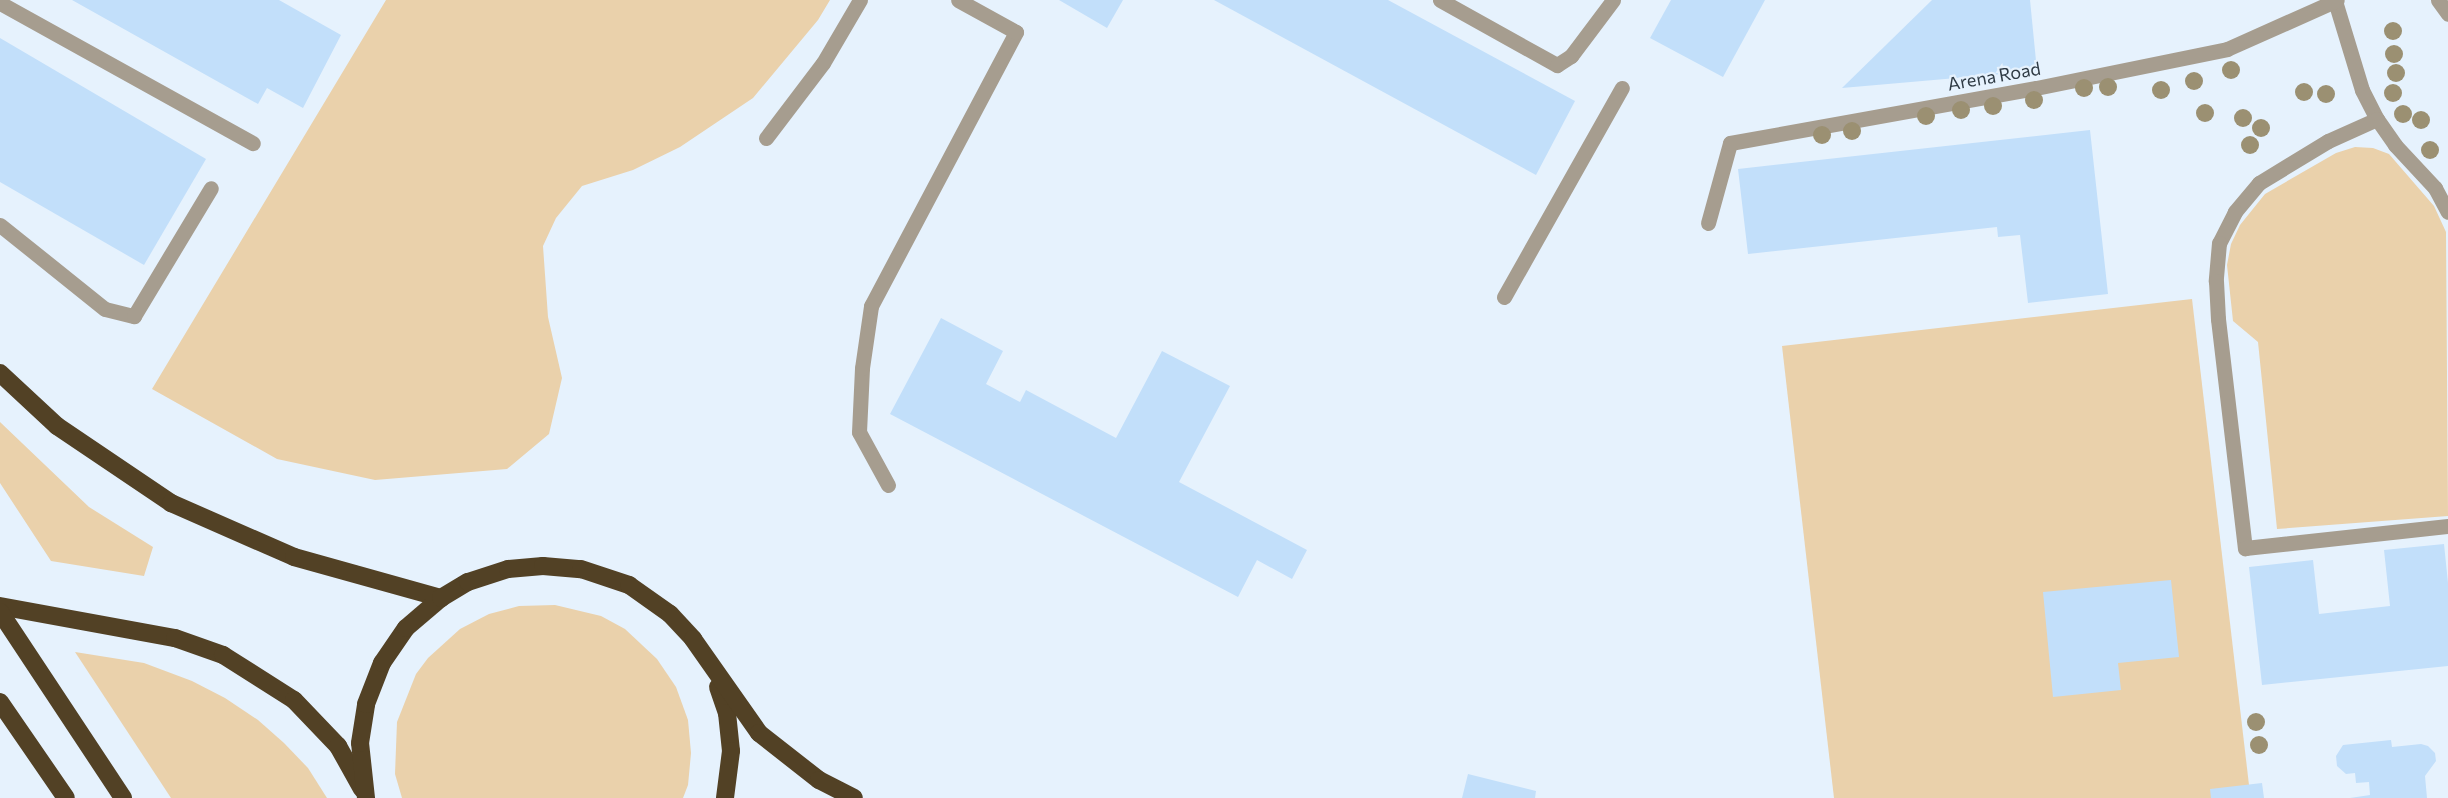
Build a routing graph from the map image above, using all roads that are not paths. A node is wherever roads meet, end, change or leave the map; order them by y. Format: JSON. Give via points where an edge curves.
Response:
{"nodes":[{"id":1,"x":860,"y":0,"type":"edge"},
{"id":2,"x":958,"y":0,"type":"edge"},
{"id":3,"x":1440,"y":0,"type":"edge"},
{"id":4,"x":1613,"y":0,"type":"edge"},
{"id":5,"x":2336,"y":0,"type":"edge"},
{"id":6,"x":2438,"y":0,"type":"edge"},
{"id":7,"x":0,"y":3,"type":"edge"},
{"id":8,"x":2448,"y":14,"type":"edge"},
{"id":9,"x":1622,"y":88,"type":"dead end"},
{"id":10,"x":2377,"y":119,"type":"junction"},
{"id":11,"x":766,"y":138,"type":"dead end"},
{"id":12,"x":252,"y":143,"type":"dead end"},
{"id":13,"x":211,"y":188,"type":"dead end"},
{"id":14,"x":2448,"y":213,"type":"edge"},
{"id":15,"x":1708,"y":224,"type":"dead end"},
{"id":16,"x":0,"y":225,"type":"edge"},
{"id":17,"x":1504,"y":297,"type":"dead end"},
{"id":18,"x":0,"y":373,"type":"edge"},
{"id":19,"x":888,"y":484,"type":"dead end"},
{"id":20,"x":2448,"y":526,"type":"edge"},
{"id":21,"x":441,"y":598,"type":"junction"},
{"id":22,"x":0,"y":606,"type":"edge"},
{"id":23,"x":0,"y":612,"type":"edge"},
{"id":24,"x":712,"y":669,"type":"junction"},
{"id":25,"x":0,"y":702,"type":"edge"},
{"id":26,"x":366,"y":797,"type":"edge"},
{"id":27,"x":66,"y":798,"type":"edge"},
{"id":28,"x":123,"y":798,"type":"edge"},
{"id":29,"x":725,"y":798,"type":"edge"},
{"id":30,"x":854,"y":798,"type":"edge"}],
"edges":[{"from":1,"to":11,"type":"street","via":[[823,63]]},
{"from":2,"to":19,"type":"street","via":[[1016,32],[871,306],[862,368],[859,432]]},
{"from":3,"to":4,"type":"street","via":[[1557,65],[1571,56]]},
{"from":5,"to":10,"type":"street","via":[[2362,90]]},
{"from":5,"to":15,"type":"street","name":"Arena Road","via":[[2227,49],[1730,143]]},
{"from":6,"to":8,"type":"street"},
{"from":7,"to":12,"type":"street"},
{"from":9,"to":17,"type":"street"},
{"from":10,"to":14,"type":"street","via":[[2395,146],[2435,188]]},
{"from":10,"to":20,"type":"street","via":[[2328,141],[2259,183],[2235,212],[2219,243],[2218,319],[2245,548]]},
{"from":13,"to":16,"type":"street","via":[[134,316],[105,309]]},
{"from":18,"to":21,"type":"highway","via":[[57,426],[171,503],[294,557]]},
{"from":21,"to":24,"type":"highway","via":[[468,582],[508,569],[581,569],[628,585],[670,614],[693,639]]},
{"from":21,"to":26,"type":"highway","via":[[406,628],[382,663],[366,704],[360,743]]},
{"from":22,"to":26,"type":"highway","via":[[175,638],[223,655],[294,700],[338,746]]},
{"from":23,"to":28,"type":"highway"},
{"from":24,"to":29,"type":"highway","via":[[727,713],[730,741]]},
{"from":24,"to":30,"type":"highway","via":[[759,733],[819,780]]},
{"from":25,"to":27,"type":"highway"}]}
